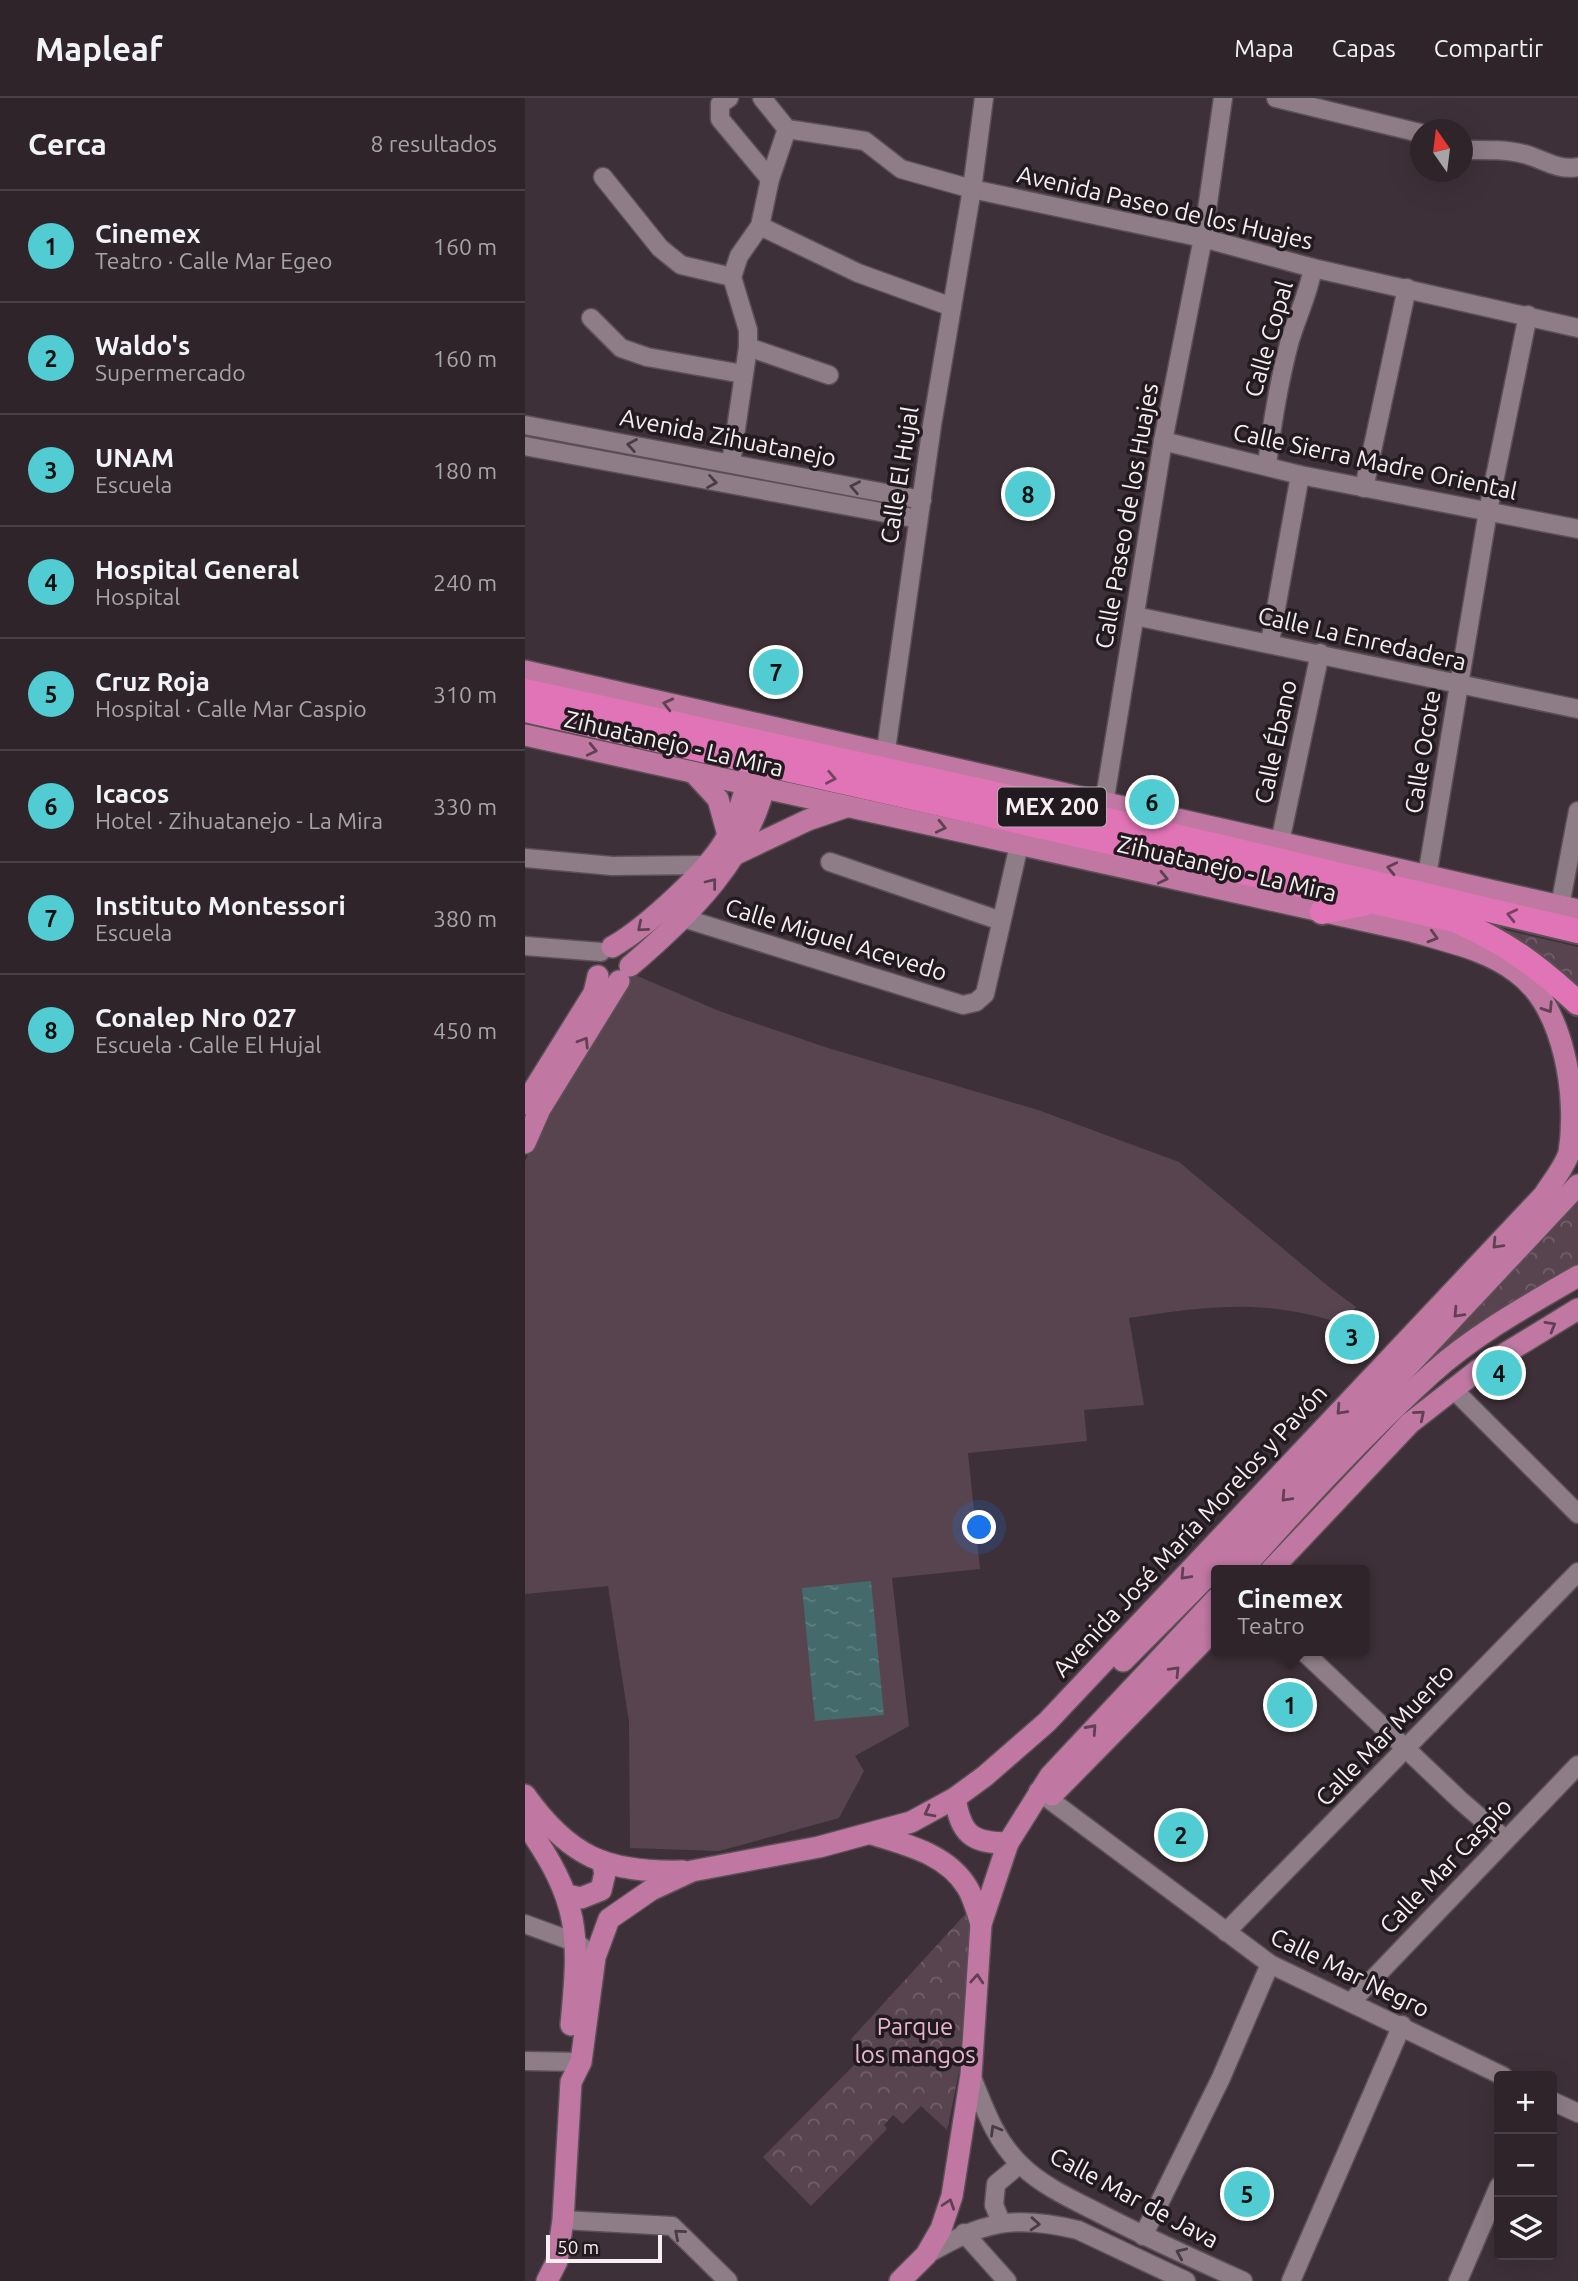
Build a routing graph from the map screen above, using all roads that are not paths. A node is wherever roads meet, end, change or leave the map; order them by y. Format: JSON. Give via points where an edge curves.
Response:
{"nodes":[{"id":1,"x":762,"y":98,"type":"edge"},
{"id":2,"x":984,"y":98,"type":"edge"},
{"id":3,"x":1223,"y":98,"type":"edge"},
{"id":4,"x":1276,"y":98,"type":"edge"},
{"id":5,"x":1297,"y":100,"type":"edge"},
{"id":6,"x":723,"y":105,"type":"edge"},
{"id":7,"x":787,"y":129,"type":"junction"},
{"id":8,"x":1410,"y":130,"type":"edge"},
{"id":9,"x":1473,"y":150,"type":"edge"},
{"id":10,"x":1578,"y":167,"type":"edge"},
{"id":11,"x":603,"y":177,"type":"dead end"},
{"id":12,"x":770,"y":179,"type":"junction"},
{"id":13,"x":972,"y":188,"type":"junction"},
{"id":14,"x":760,"y":226,"type":"junction"},
{"id":15,"x":1203,"y":238,"type":"junction"},
{"id":16,"x":1313,"y":268,"type":"junction"},
{"id":17,"x":732,"y":277,"type":"junction"},
{"id":18,"x":1407,"y":289,"type":"junction"},
{"id":19,"x":952,"y":307,"type":"junction"},
{"id":20,"x":1528,"y":316,"type":"junction"},
{"id":21,"x":591,"y":318,"type":"dead end"},
{"id":22,"x":1578,"y":328,"type":"edge"},
{"id":23,"x":748,"y":347,"type":"junction"},
{"id":24,"x":743,"y":374,"type":"junction"},
{"id":25,"x":829,"y":375,"type":"dead end"},
{"id":26,"x":525,"y":425,"type":"edge"},
{"id":27,"x":1163,"y":441,"type":"junction"},
{"id":28,"x":525,"y":446,"type":"edge"},
{"id":29,"x":731,"y":463,"type":"junction"},
{"id":30,"x":1267,"y":465,"type":"junction"},
{"id":31,"x":1300,"y":475,"type":"junction"},
{"id":32,"x":1364,"y":488,"type":"junction"},
{"id":33,"x":922,"y":500,"type":"junction"},
{"id":34,"x":1488,"y":511,"type":"junction"},
{"id":35,"x":918,"y":519,"type":"junction"},
{"id":36,"x":1578,"y":529,"type":"edge"},
{"id":37,"x":1135,"y":616,"type":"junction"},
{"id":38,"x":1270,"y":642,"type":"junction"},
{"id":39,"x":1320,"y":653,"type":"junction"},
{"id":40,"x":525,"y":671,"type":"edge"},
{"id":41,"x":1458,"y":686,"type":"junction"},
{"id":42,"x":525,"y":691,"type":"edge"},
{"id":43,"x":1578,"y":709,"type":"edge"},
{"id":44,"x":525,"y":710,"type":"edge"},
{"id":45,"x":525,"y":735,"type":"edge"},
{"id":46,"x":761,"y":755,"type":"junction"},
{"id":47,"x":694,"y":773,"type":"junction"},
{"id":48,"x":880,"y":781,"type":"junction"},
{"id":49,"x":1016,"y":791,"type":"junction"},
{"id":50,"x":1104,"y":804,"type":"junction"},
{"id":51,"x":848,"y":807,"type":"junction"},
{"id":52,"x":1578,"y":811,"type":"edge"},
{"id":53,"x":1280,"y":842,"type":"junction"},
{"id":54,"x":1019,"y":845,"type":"junction"},
{"id":55,"x":730,"y":846,"type":"junction"},
{"id":56,"x":525,"y":858,"type":"edge"},
{"id":57,"x":830,"y":862,"type":"dead end"},
{"id":58,"x":703,"y":865,"type":"junction"},
{"id":59,"x":1427,"y":876,"type":"junction"},
{"id":60,"x":1374,"y":902,"type":"junction"},
{"id":61,"x":1569,"y":908,"type":"edge"},
{"id":62,"x":1322,"y":912,"type":"junction"},
{"id":63,"x":683,"y":918,"type":"junction"},
{"id":64,"x":1001,"y":921,"type":"junction"},
{"id":65,"x":1578,"y":931,"type":"edge"},
{"id":66,"x":525,"y":946,"type":"edge"},
{"id":67,"x":606,"y":950,"type":"junction"},
{"id":68,"x":624,"y":974,"type":"junction"},
{"id":69,"x":598,"y":976,"type":"junction"},
{"id":70,"x":1578,"y":1003,"type":"edge"},
{"id":71,"x":559,"y":1064,"type":"junction"},
{"id":72,"x":531,"y":1104,"type":"edge"},
{"id":73,"x":525,"y":1143,"type":"edge"},
{"id":74,"x":1578,"y":1185,"type":"edge"},
{"id":75,"x":1578,"y":1276,"type":"edge"},
{"id":76,"x":1578,"y":1310,"type":"edge"},
{"id":77,"x":1403,"y":1358,"type":"junction"},
{"id":78,"x":1452,"y":1388,"type":"junction"},
{"id":79,"x":1312,"y":1492,"type":"junction"},
{"id":80,"x":1331,"y":1507,"type":"junction"},
{"id":81,"x":1578,"y":1514,"type":"edge"},
{"id":82,"x":1246,"y":1565,"type":"edge"},
{"id":83,"x":1276,"y":1565,"type":"edge"},
{"id":84,"x":1578,"y":1572,"type":"edge"},
{"id":85,"x":1211,"y":1603,"type":"edge"},
{"id":86,"x":1211,"y":1632,"type":"edge"},
{"id":87,"x":1308,"y":1656,"type":"edge"},
{"id":88,"x":1406,"y":1749,"type":"junction"},
{"id":89,"x":1578,"y":1765,"type":"edge"},
{"id":90,"x":525,"y":1795,"type":"edge"},
{"id":91,"x":1044,"y":1795,"type":"junction"},
{"id":92,"x":955,"y":1798,"type":"junction"},
{"id":93,"x":525,"y":1824,"type":"edge"},
{"id":94,"x":872,"y":1834,"type":"junction"},
{"id":95,"x":1505,"y":1839,"type":"junction"},
{"id":96,"x":1008,"y":1843,"type":"junction"},
{"id":97,"x":592,"y":1858,"type":"junction"},
{"id":98,"x":692,"y":1871,"type":"junction"},
{"id":99,"x":558,"y":1874,"type":"junction"},
{"id":100,"x":567,"y":1895,"type":"junction"},
{"id":101,"x":525,"y":1924,"type":"edge"},
{"id":102,"x":981,"y":1924,"type":"junction"},
{"id":103,"x":1226,"y":1932,"type":"junction"},
{"id":104,"x":577,"y":1943,"type":"junction"},
{"id":105,"x":595,"y":1957,"type":"junction"},
{"id":106,"x":1270,"y":1964,"type":"junction"},
{"id":107,"x":1351,"y":2002,"type":"junction"},
{"id":108,"x":1402,"y":2025,"type":"junction"},
{"id":109,"x":525,"y":2061,"type":"edge"},
{"id":110,"x":575,"y":2061,"type":"junction"},
{"id":111,"x":1494,"y":2071,"type":"edge"},
{"id":112,"x":971,"y":2075,"type":"junction"},
{"id":113,"x":1557,"y":2103,"type":"edge"},
{"id":114,"x":1578,"y":2113,"type":"edge"},
{"id":115,"x":1020,"y":2164,"type":"junction"},
{"id":116,"x":1494,"y":2197,"type":"edge"},
{"id":117,"x":563,"y":2220,"type":"junction"},
{"id":118,"x":1001,"y":2221,"type":"junction"},
{"id":119,"x":964,"y":2233,"type":"junction"},
{"id":120,"x":1143,"y":2236,"type":"junction"},
{"id":121,"x":926,"y":2255,"type":"junction"},
{"id":122,"x":547,"y":2281,"type":"edge"},
{"id":123,"x":728,"y":2281,"type":"edge"},
{"id":124,"x":900,"y":2281,"type":"edge"},
{"id":125,"x":1007,"y":2281,"type":"edge"},
{"id":126,"x":1187,"y":2281,"type":"edge"},
{"id":127,"x":1243,"y":2281,"type":"edge"},
{"id":128,"x":1291,"y":2281,"type":"edge"},
{"id":129,"x":1458,"y":2281,"type":"edge"}],
"edges":[{"from":1,"to":7,"type":"street"},
{"from":2,"to":13,"type":"street","name":"Calle El Hujal"},
{"from":3,"to":15,"type":"street","name":"Calle Paseo de los Huajes"},
{"from":4,"to":5,"type":"street"},
{"from":5,"to":8,"type":"street"},
{"from":6,"to":12,"type":"street","via":[[720,118]]},
{"from":7,"to":12,"type":"street"},
{"from":7,"to":13,"type":"street","name":"Avenida Paseo de los Huajes","via":[[865,141],[901,169]]},
{"from":9,"to":10,"type":"street","via":[[1506,150],[1557,167]]},
{"from":11,"to":17,"type":"street","via":[[660,248],[681,265]]},
{"from":12,"to":14,"type":"street"},
{"from":13,"to":15,"type":"street","name":"Avenida Paseo de los Huajes"},
{"from":13,"to":19,"type":"street","name":"Calle El Hujal"},
{"from":14,"to":17,"type":"street"},
{"from":14,"to":19,"type":"street","via":[[857,273]]},
{"from":15,"to":16,"type":"street","name":"Avenida Paseo de los Huajes"},
{"from":15,"to":27,"type":"street","name":"Calle Paseo de los Huajes"},
{"from":16,"to":18,"type":"street","name":"Avenida Paseo de los Huajes"},
{"from":16,"to":30,"type":"street","name":"Calle Copal","via":[[1308,298],[1287,354]]},
{"from":17,"to":23,"type":"street","via":[[748,330]]},
{"from":18,"to":20,"type":"street","name":"Avenida Paseo de los Huajes"},
{"from":18,"to":32,"type":"street"},
{"from":19,"to":33,"type":"street","name":"Calle El Hujal"},
{"from":20,"to":22,"type":"street","name":"Avenida Paseo de los Huajes"},
{"from":20,"to":34,"type":"street","name":"Calle Ocote"},
{"from":21,"to":24,"type":"street","via":[[621,348]]},
{"from":23,"to":24,"type":"street"},
{"from":23,"to":25,"type":"street"},
{"from":24,"to":29,"type":"street"},
{"from":29,"to":26,"type":"street","name":"Avenida Zihuatanejo","one_way":true},
{"from":27,"to":30,"type":"street","name":"Calle Sierra Madre Oriental"},
{"from":27,"to":37,"type":"street","name":"Calle Paseo de los Huajes"},
{"from":28,"to":35,"type":"street","name":"Avenida Zihuatanejo","one_way":true},
{"from":33,"to":29,"type":"street","name":"Avenida Zihuatanejo","one_way":true},
{"from":30,"to":31,"type":"street","name":"Calle Sierra Madre Oriental"},
{"from":31,"to":32,"type":"street","name":"Calle Sierra Madre Oriental"},
{"from":31,"to":38,"type":"street"},
{"from":32,"to":34,"type":"street","name":"Calle Sierra Madre Oriental"},
{"from":33,"to":35,"type":"street","name":"Calle El Hujal"},
{"from":34,"to":36,"type":"street","name":"Calle Sierra Madre Oriental"},
{"from":34,"to":41,"type":"street","name":"Calle Ocote"},
{"from":35,"to":48,"type":"street","name":"Calle El Hujal"},
{"from":37,"to":38,"type":"street","name":"Calle La Enredadera"},
{"from":37,"to":50,"type":"street","name":"Calle Paseo de los Huajes"},
{"from":38,"to":39,"type":"street","name":"Calle La Enredadera"},
{"from":39,"to":41,"type":"street","name":"Calle La Enredadera"},
{"from":39,"to":53,"type":"street","name":"Calle Ébano"},
{"from":46,"to":40,"type":"main road","one_way":true},
{"from":41,"to":43,"type":"street","name":"Calle La Enredadera"},
{"from":41,"to":59,"type":"street","name":"Calle Ocote"},
{"from":42,"to":46,"type":"highway","name":"Zihuatanejo - La Mira","number":"MEX 200"},
{"from":44,"to":46,"type":"highway","name":"Zihuatanejo - La Mira","number":"MEX 200"},
{"from":45,"to":47,"type":"main road","one_way":true},
{"from":46,"to":47,"type":"main road"},
{"from":46,"to":48,"type":"highway","name":"Zihuatanejo - La Mira","number":"MEX 200"},
{"from":46,"to":51,"type":"main road","name":"Avenida José María Morelos y Pavón"},
{"from":46,"to":55,"type":"main road"},
{"from":47,"to":55,"type":"main road","via":[[718,799]]},
{"from":48,"to":49,"type":"highway","name":"Zihuatanejo - La Mira","number":"MEX 200"},
{"from":48,"to":51,"type":"main road","name":"Avenida José María Morelos y Pavón"},
{"from":48,"to":54,"type":"main road","name":"Avenida José María Morelos y Pavón","one_way":true},
{"from":48,"to":60,"type":"highway","name":"Zihuatanejo - La Mira","number":"MEX 200"},
{"from":49,"to":50,"type":"main road"},
{"from":65,"to":49,"type":"highway","name":"Zihuatanejo - La Mira","number":"MEX 200","one_way":true},
{"from":50,"to":53,"type":"main road"},
{"from":51,"to":55,"type":"main road"},
{"from":52,"to":61,"type":"street"},
{"from":59,"to":53,"type":"main road","one_way":true},
{"from":54,"to":62,"type":"main road","name":"Avenida José María Morelos y Pavón","one_way":true},
{"from":54,"to":64,"type":"street"},
{"from":55,"to":58,"type":"main road"},
{"from":63,"to":55,"type":"main road","one_way":true},
{"from":56,"to":58,"type":"street","via":[[612,866]]},
{"from":57,"to":64,"type":"street"},
{"from":58,"to":67,"type":"main road","one_way":true,"via":[[654,917]]},
{"from":59,"to":61,"type":"main road"},
{"from":60,"to":62,"type":"highway"},
{"from":60,"to":70,"type":"highway","name":"Zihuatanejo - La Mira","number":"MEX 200","via":[[1454,920],[1497,938]]},
{"from":62,"to":77,"type":"main road","name":"Avenida José María Morelos y Pavón","one_way":true,"via":[[1478,950],[1518,973],[1544,1000],[1564,1033],[1573,1069],[1576,1113],[1569,1153],[1544,1195]]},
{"from":63,"to":64,"type":"street","name":"Calle Miguel Acevedo","via":[[963,1005],[985,994]]},
{"from":63,"to":68,"type":"main road"},
{"from":66,"to":67,"type":"street"},
{"from":67,"to":68,"type":"main road","via":[[625,953]]},
{"from":67,"to":69,"type":"main road","via":[[595,963]]},
{"from":68,"to":69,"type":"main road","via":[[607,982]]},
{"from":71,"to":68,"type":"main road","one_way":true},
{"from":69,"to":71,"type":"main road"},
{"from":71,"to":72,"type":"main road"},
{"from":72,"to":73,"type":"main road"},
{"from":74,"to":77,"type":"main road","name":"Avenida José María Morelos y Pavón","one_way":true},
{"from":75,"to":79,"type":"main road","via":[[1516,1312],[1433,1372]]},
{"from":78,"to":76,"type":"main road","one_way":true},
{"from":77,"to":92,"type":"main road","name":"Avenida José María Morelos y Pavón","one_way":true,"via":[[1047,1722]]},
{"from":80,"to":78,"type":"main road","one_way":true,"via":[[1410,1423]]},
{"from":78,"to":81,"type":"street"},
{"from":79,"to":80,"type":"main road"},
{"from":82,"to":79,"type":"main road","one_way":true},
{"from":80,"to":83,"type":"main road"},
{"from":84,"to":88,"type":"street","name":"Calle Mar Muerto"},
{"from":91,"to":85,"type":"main road","one_way":true,"via":[[1093,1728]]},
{"from":91,"to":86,"type":"main road","one_way":true},
{"from":87,"to":88,"type":"street"},
{"from":88,"to":95,"type":"street"},
{"from":88,"to":103,"type":"street","name":"Calle Mar Muerto"},
{"from":89,"to":95,"type":"street","name":"Calle Mar Caspio"},
{"from":90,"to":97,"type":"main road","via":[[546,1824]]},
{"from":91,"to":96,"type":"main road"},
{"from":91,"to":103,"type":"street","name":"Calle Mar Negro"},
{"from":92,"to":94,"type":"main road","name":"Avenida José María Morelos y Pavón","one_way":true,"via":[[911,1822]]},
{"from":92,"to":96,"type":"main road","via":[[961,1826],[973,1838]]},
{"from":93,"to":99,"type":"main road"},
{"from":94,"to":98,"type":"main road","name":"Avenida José María Morelos y Pavón"},
{"from":94,"to":102,"type":"main road","via":[[924,1850],[950,1867],[967,1887]]},
{"from":95,"to":107,"type":"street","name":"Calle Mar Caspio"},
{"from":96,"to":102,"type":"main road"},
{"from":97,"to":98,"type":"main road","via":[[657,1872]]},
{"from":97,"to":99,"type":"main road","via":[[567,1860]]},
{"from":97,"to":100,"type":"main road","via":[[605,1873],[601,1890],[582,1898]]},
{"from":98,"to":105,"type":"main road","name":"Avenida José María Morelos y Pavón","via":[[625,1905],[609,1919]]},
{"from":99,"to":100,"type":"main road"},
{"from":100,"to":104,"type":"main road"},
{"from":101,"to":104,"type":"street"},
{"from":112,"to":102,"type":"main road","one_way":true},
{"from":103,"to":106,"type":"street","name":"Calle Mar Negro"},
{"from":104,"to":105,"type":"street"},
{"from":104,"to":110,"type":"main road"},
{"from":105,"to":110,"type":"main road","name":"Avenida José María Morelos y Pavón"},
{"from":106,"to":107,"type":"street","name":"Calle Mar Negro"},
{"from":106,"to":120,"type":"street","via":[[1221,2078]]},
{"from":107,"to":108,"type":"street","name":"Calle Mar Negro"},
{"from":108,"to":111,"type":"street","name":"Calle Mar Negro"},
{"from":108,"to":128,"type":"street"},
{"from":109,"to":110,"type":"street"},
{"from":110,"to":117,"type":"main road"},
{"from":115,"to":112,"type":"street","name":"Calle Mar de Java","one_way":true,"via":[[991,2124]]},
{"from":121,"to":112,"type":"main road","one_way":true,"via":[[952,2196]]},
{"from":113,"to":114,"type":"street"},
{"from":115,"to":118,"type":"street","via":[[996,2184],[994,2206]]},
{"from":115,"to":120,"type":"street","name":"Calle Mar de Java","via":[[1070,2198]]},
{"from":116,"to":129,"type":"street"},
{"from":117,"to":122,"type":"main road","via":[[557,2261]]},
{"from":123,"to":117,"type":"street","one_way":true,"via":[[672,2226]]},
{"from":118,"to":119,"type":"street","name":"Calle Mar de Java"},
{"from":118,"to":126,"type":"street","name":"Calle Mar de Java","one_way":true,"via":[[1078,2230]]},
{"from":119,"to":121,"type":"street","name":"Calle Mar de Java"},
{"from":119,"to":125,"type":"street"},
{"from":127,"to":120,"type":"street","name":"Calle Mar de Java","one_way":true},
{"from":121,"to":124,"type":"main road"}]}
